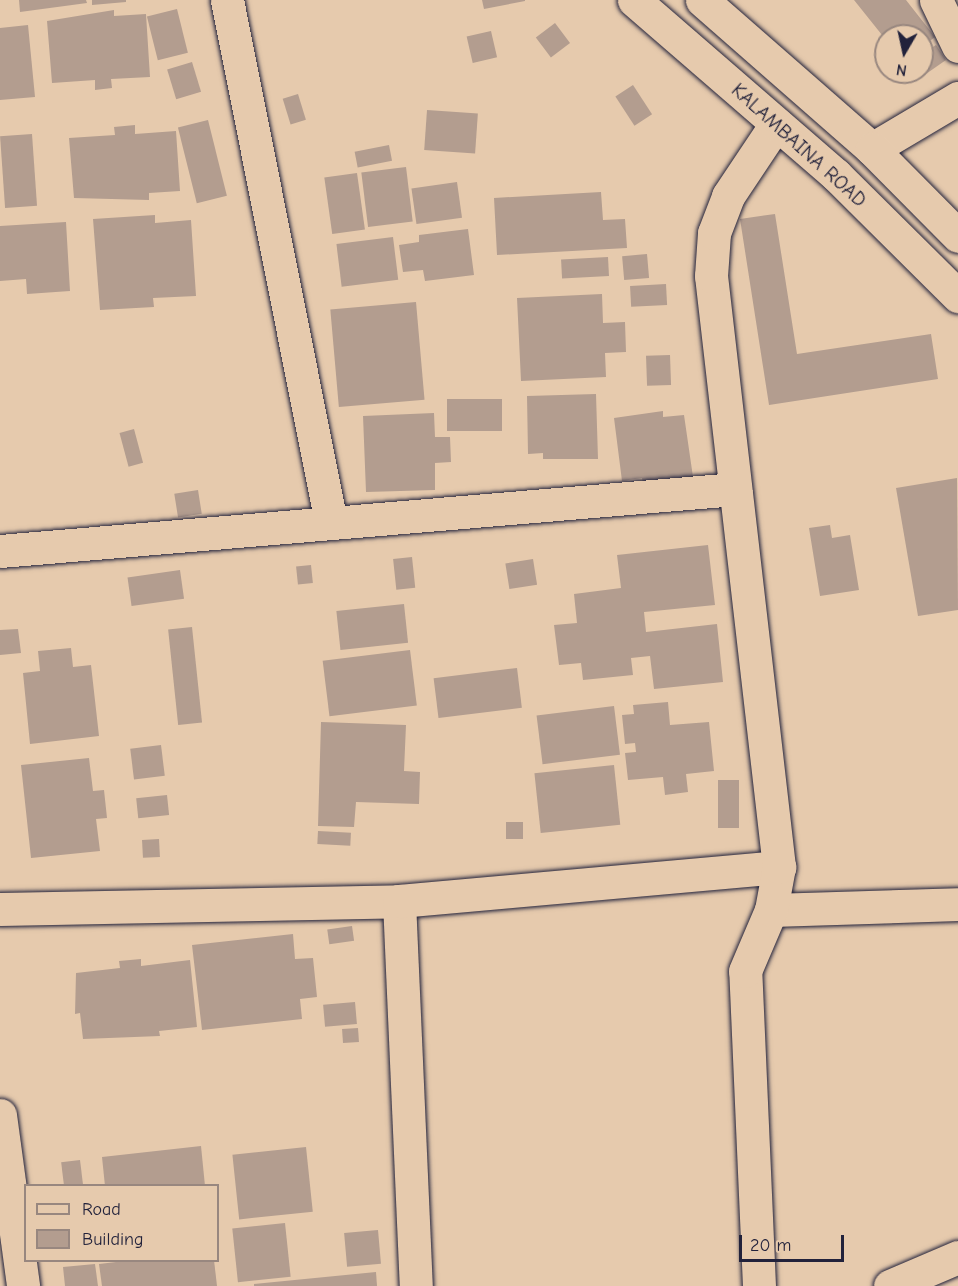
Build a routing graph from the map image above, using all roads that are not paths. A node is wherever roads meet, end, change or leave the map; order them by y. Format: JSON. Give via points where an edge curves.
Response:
{"nodes":[{"id":1,"x":227,"y":0,"type":"edge"},
{"id":2,"x":634,"y":0,"type":"edge"},
{"id":3,"x":702,"y":0,"type":"edge"},
{"id":4,"x":936,"y":0,"type":"edge"},
{"id":5,"x":958,"y":46,"type":"edge"},
{"id":6,"x":958,"y":98,"type":"edge"},
{"id":7,"x":776,"y":124,"type":"junction"},
{"id":8,"x":872,"y":149,"type":"junction"},
{"id":9,"x":958,"y":236,"type":"edge"},
{"id":10,"x":958,"y":296,"type":"edge"},
{"id":11,"x":735,"y":489,"type":"junction"},
{"id":12,"x":331,"y":523,"type":"junction"},
{"id":13,"x":0,"y":551,"type":"edge"},
{"id":14,"x":778,"y":867,"type":"junction"},
{"id":15,"x":399,"y":901,"type":"junction"},
{"id":16,"x":958,"y":904,"type":"edge"},
{"id":17,"x":0,"y":909,"type":"edge"},
{"id":18,"x":771,"y":910,"type":"junction"},
{"id":19,"x":0,"y":1115,"type":"edge"},
{"id":20,"x":956,"y":1260,"type":"edge"},
{"id":21,"x":23,"y":1286,"type":"edge"},
{"id":22,"x":416,"y":1286,"type":"edge"},
{"id":23,"x":759,"y":1286,"type":"edge"},
{"id":24,"x":890,"y":1286,"type":"edge"}],
"edges":[{"from":1,"to":12,"type":"street"},
{"from":2,"to":7,"type":"street","name":"KALAMBAINA ROAD"},
{"from":3,"to":8,"type":"street"},
{"from":4,"to":5,"type":"street"},
{"from":6,"to":8,"type":"street"},
{"from":7,"to":10,"type":"street","name":"KALAMBAINA ROAD"},
{"from":7,"to":11,"type":"street","via":[[728,196],[714,233],[711,276]]},
{"from":8,"to":9,"type":"street"},
{"from":11,"to":12,"type":"street"},
{"from":11,"to":14,"type":"street"},
{"from":12,"to":13,"type":"street"},
{"from":14,"to":15,"type":"street"},
{"from":14,"to":18,"type":"street"},
{"from":15,"to":17,"type":"street"},
{"from":15,"to":22,"type":"street"},
{"from":16,"to":18,"type":"street"},
{"from":18,"to":23,"type":"street","via":[[745,971]]},
{"from":19,"to":21,"type":"street"},
{"from":20,"to":24,"type":"street"}]}
